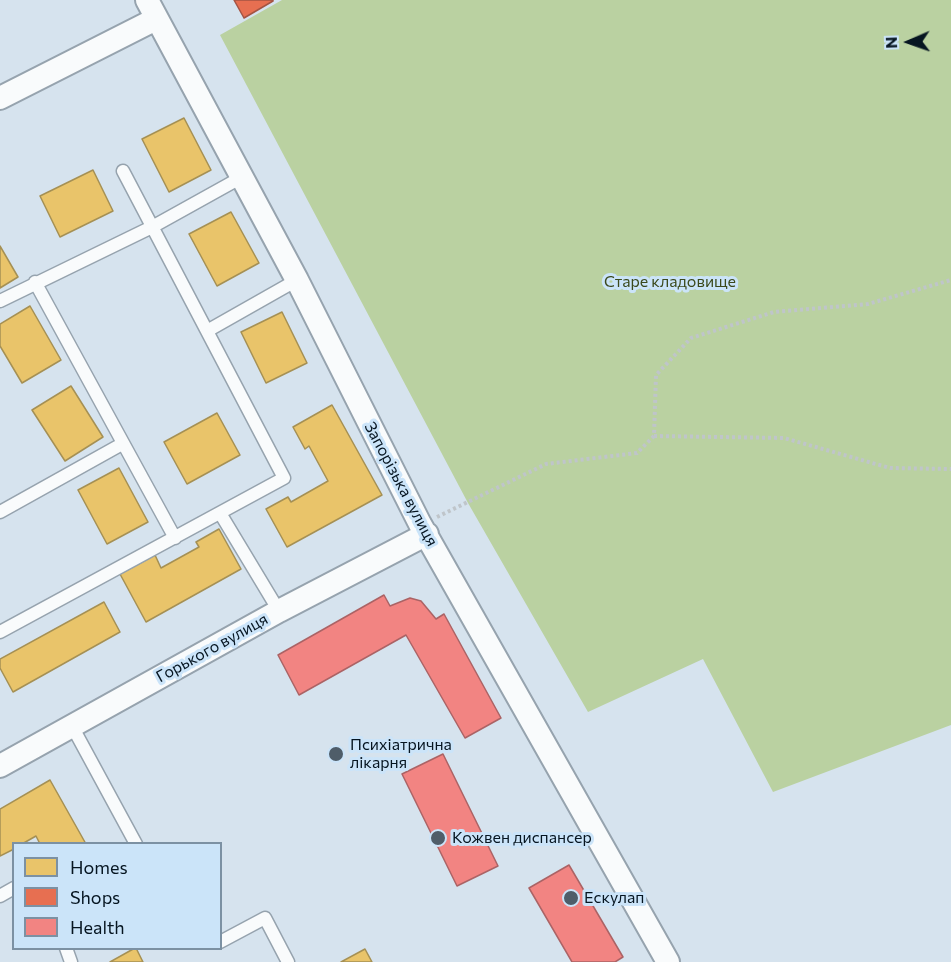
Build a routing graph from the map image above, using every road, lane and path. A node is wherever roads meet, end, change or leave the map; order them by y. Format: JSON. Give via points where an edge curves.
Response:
{"nodes":[{"id":1,"x":152,"y":9,"type":"edge"},
{"id":2,"x":0,"y":98,"type":"edge"},
{"id":3,"x":123,"y":171,"type":"dead end"},
{"id":4,"x":242,"y":177,"type":"junction"},
{"id":5,"x":152,"y":227,"type":"junction"},
{"id":6,"x":297,"y":280,"type":"junction"},
{"id":7,"x":951,"y":280,"type":"edge"},
{"id":8,"x":35,"y":282,"type":"junction"},
{"id":9,"x":0,"y":301,"type":"edge"},
{"id":10,"x":207,"y":331,"type":"junction"},
{"id":11,"x":654,"y":436,"type":"junction"},
{"id":12,"x":122,"y":444,"type":"junction"},
{"id":13,"x":951,"y":469,"type":"edge"},
{"id":14,"x":0,"y":512,"type":"edge"},
{"id":15,"x":220,"y":513,"type":"junction"},
{"id":16,"x":423,"y":529,"type":"junction"},
{"id":17,"x":175,"y":538,"type":"junction"},
{"id":18,"x":279,"y":611,"type":"junction"},
{"id":19,"x":0,"y":632,"type":"edge"},
{"id":20,"x":72,"y":726,"type":"junction"},
{"id":21,"x":0,"y":766,"type":"edge"},
{"id":22,"x":134,"y":842,"type":"edge"},
{"id":23,"x":222,"y":941,"type":"edge"},
{"id":24,"x":288,"y":962,"type":"edge"},
{"id":25,"x":668,"y":962,"type":"edge"}],
"edges":[{"from":1,"to":2,"type":"street"},
{"from":1,"to":4,"type":"street","name":"Запорізька вулиця"},
{"from":3,"to":5,"type":"lane"},
{"from":4,"to":5,"type":"lane"},
{"from":4,"to":6,"type":"street","name":"Запорізька вулиця"},
{"from":5,"to":8,"type":"lane"},
{"from":5,"to":10,"type":"lane"},
{"from":6,"to":10,"type":"lane"},
{"from":6,"to":16,"type":"street","name":"Запорізька вулиця"},
{"from":7,"to":11,"type":"path","via":[[868,304],[774,312],[691,338],[656,375]]},
{"from":8,"to":9,"type":"lane"},
{"from":8,"to":12,"type":"lane"},
{"from":10,"to":15,"type":"lane","via":[[284,478]]},
{"from":11,"to":13,"type":"path","via":[[784,438],[890,468]]},
{"from":11,"to":16,"type":"path","via":[[637,453],[546,464]]},
{"from":12,"to":14,"type":"lane"},
{"from":12,"to":17,"type":"lane"},
{"from":15,"to":17,"type":"lane"},
{"from":15,"to":18,"type":"lane"},
{"from":16,"to":18,"type":"street","name":"Горького вулиця"},
{"from":16,"to":25,"type":"street","name":"Запорізька вулиця"},
{"from":17,"to":19,"type":"lane"},
{"from":18,"to":20,"type":"street","name":"Горького вулиця"},
{"from":20,"to":21,"type":"street","name":"Горького вулиця"},
{"from":20,"to":22,"type":"lane"},
{"from":23,"to":24,"type":"lane","via":[[265,918]]}]}
